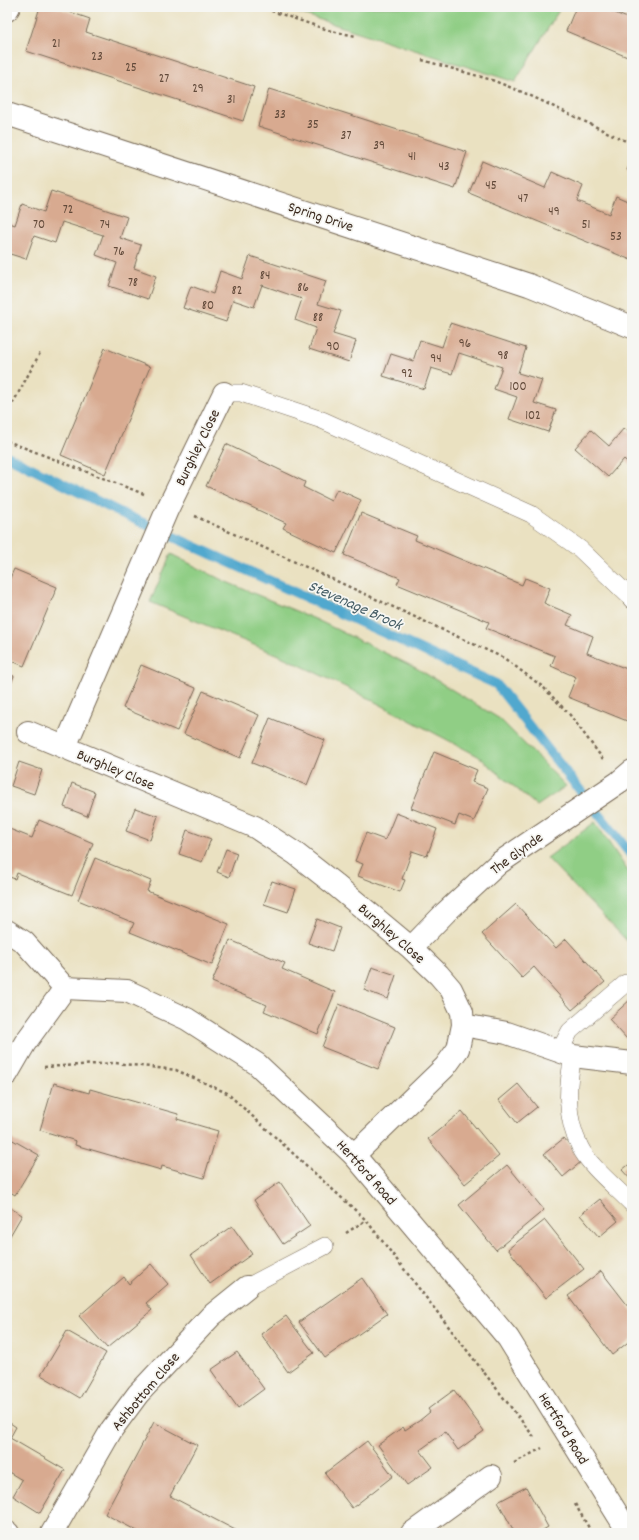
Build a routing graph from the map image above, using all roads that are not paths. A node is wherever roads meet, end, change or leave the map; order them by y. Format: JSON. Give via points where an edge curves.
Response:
{"nodes":[{"id":1,"x":9,"y":7,"type":"edge"},
{"id":2,"x":7,"y":10,"type":"edge"},
{"id":3,"x":7,"y":114,"type":"edge"},
{"id":4,"x":632,"y":327,"type":"edge"},
{"id":5,"x":224,"y":393,"type":"joint"},
{"id":6,"x":632,"y":600,"type":"edge"},
{"id":7,"x":28,"y":732,"type":"dead end"},
{"id":8,"x":64,"y":747,"type":"junction"},
{"id":9,"x":622,"y":779,"type":"edge"},
{"id":10,"x":7,"y":931,"type":"edge"},
{"id":11,"x":411,"y":948,"type":"junction"},
{"id":12,"x":626,"y":983,"type":"dead end"},
{"id":13,"x":65,"y":988,"type":"junction"},
{"id":14,"x":463,"y":1025,"type":"junction"},
{"id":15,"x":566,"y":1054,"type":"junction"},
{"id":16,"x":632,"y":1063,"type":"edge"},
{"id":17,"x":7,"y":1074,"type":"edge"},
{"id":18,"x":354,"y":1155,"type":"junction"},
{"id":19,"x":632,"y":1204,"type":"edge"},
{"id":20,"x":325,"y":1246,"type":"dead end"},
{"id":21,"x":247,"y":1287,"type":"joint"},
{"id":22,"x":491,"y":1476,"type":"dead end"},
{"id":23,"x":52,"y":1533,"type":"edge"},
{"id":24,"x":412,"y":1533,"type":"edge"},
{"id":25,"x":629,"y":1533,"type":"edge"}],
"edges":[{"from":1,"to":2,"type":"street"},
{"from":3,"to":4,"type":"street","name":"Spring Drive","via":[[529,285]]},
{"from":5,"to":6,"type":"lane","via":[[241,393],[322,420],[531,514],[580,549]]},
{"from":5,"to":8,"type":"street","name":"Burghley Close","via":[[168,507]]},
{"from":7,"to":8,"type":"street"},
{"from":8,"to":11,"type":"street","name":"Burghley Close","via":[[255,827],[296,854]]},
{"from":9,"to":11,"type":"street","name":"The Glynde","via":[[499,863]]},
{"from":10,"to":13,"type":"street","via":[[24,942]]},
{"from":11,"to":14,"type":"street","name":"Burghley Close","via":[[451,989],[462,1012]]},
{"from":12,"to":15,"type":"lane","via":[[570,1032]]},
{"from":13,"to":17,"type":"street","via":[[25,1043]]},
{"from":13,"to":18,"type":"street","name":"Hertford Road","via":[[128,991],[187,1019],[257,1064]]},
{"from":14,"to":15,"type":"street","via":[[507,1033]]},
{"from":14,"to":18,"type":"street","name":"Burghley Close","via":[[458,1049],[445,1067]]},
{"from":15,"to":16,"type":"street"},
{"from":15,"to":19,"type":"lane","via":[[568,1109],[580,1148],[591,1163]]},
{"from":18,"to":25,"type":"street","name":"Hertford Road","via":[[508,1338]]},
{"from":20,"to":21,"type":"lane"},
{"from":21,"to":23,"type":"street","name":"Ashbottom Close","via":[[211,1316],[138,1394],[112,1429]]},
{"from":22,"to":24,"type":"street"}]}
